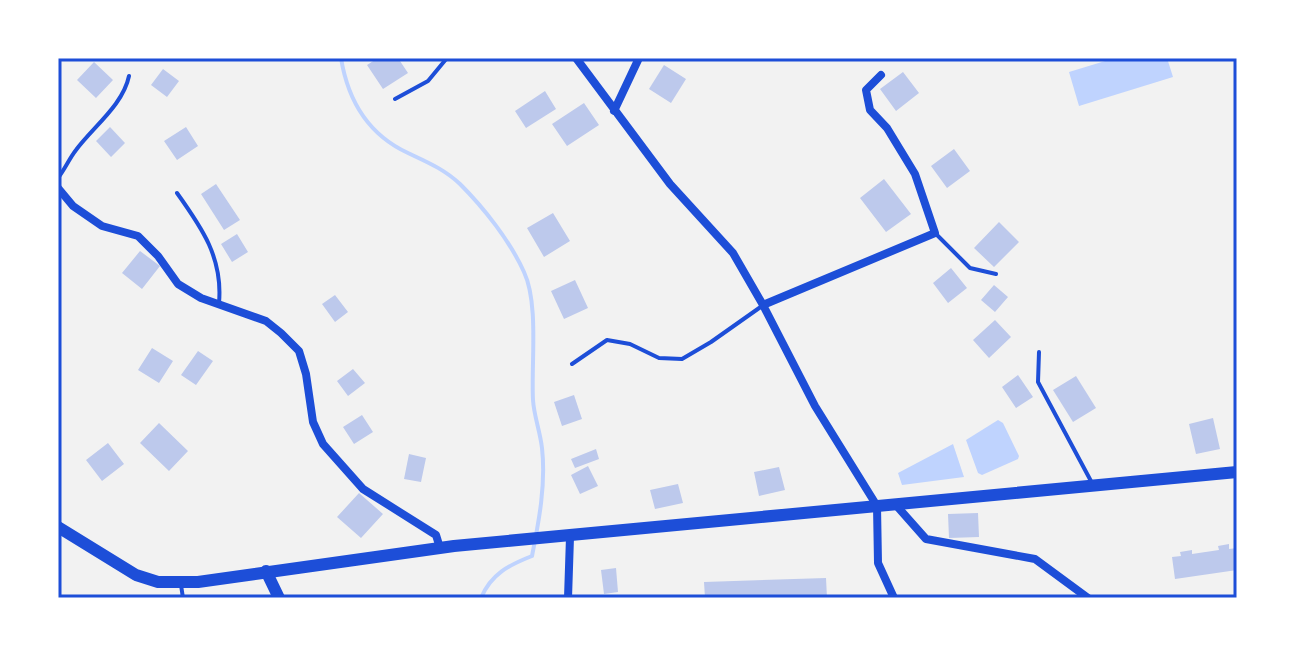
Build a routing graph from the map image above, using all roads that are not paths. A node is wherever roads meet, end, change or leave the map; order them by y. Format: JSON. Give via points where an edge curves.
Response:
{"nodes":[{"id":1,"x":447,"y":58,"type":"edge"},
{"id":2,"x":576,"y":58,"type":"edge"},
{"id":3,"x":639,"y":58,"type":"edge"},
{"id":4,"x":881,"y":75,"type":"dead end"},
{"id":5,"x":129,"y":76,"type":"dead end"},
{"id":6,"x":395,"y":99,"type":"dead end"},
{"id":7,"x":614,"y":111,"type":"junction"},
{"id":8,"x":58,"y":178,"type":"edge"},
{"id":9,"x":58,"y":188,"type":"edge"},
{"id":10,"x":177,"y":193,"type":"dead end"},
{"id":11,"x":935,"y":233,"type":"junction"},
{"id":12,"x":996,"y":274,"type":"dead end"},
{"id":13,"x":219,"y":305,"type":"junction"},
{"id":14,"x":763,"y":305,"type":"junction"},
{"id":15,"x":1039,"y":352,"type":"dead end"},
{"id":16,"x":572,"y":364,"type":"dead end"},
{"id":17,"x":1237,"y":472,"type":"edge"},
{"id":18,"x":1093,"y":485,"type":"junction"},
{"id":19,"x":895,"y":504,"type":"junction"},
{"id":20,"x":877,"y":506,"type":"junction"},
{"id":21,"x":58,"y":527,"type":"edge"},
{"id":22,"x":570,"y":537,"type":"junction"},
{"id":23,"x":440,"y":548,"type":"junction"},
{"id":24,"x":266,"y":571,"type":"junction"},
{"id":25,"x":180,"y":582,"type":"junction"},
{"id":26,"x":183,"y":598,"type":"edge"},
{"id":27,"x":279,"y":598,"type":"edge"},
{"id":28,"x":568,"y":598,"type":"edge"},
{"id":29,"x":894,"y":598,"type":"edge"},
{"id":30,"x":1088,"y":598,"type":"edge"}],
"edges":[{"from":1,"to":6,"type":"lane","via":[[428,81]]},
{"from":2,"to":7,"type":"street"},
{"from":3,"to":7,"type":"street"},
{"from":4,"to":11,"type":"street","via":[[866,90],[870,110],[915,174]]},
{"from":5,"to":8,"type":"lane","via":[[126,88]]},
{"from":7,"to":14,"type":"street","via":[[733,253]]},
{"from":9,"to":13,"type":"street","via":[[102,226],[138,236],[178,284]]},
{"from":10,"to":13,"type":"lane","via":[[208,238],[220,286]]},
{"from":11,"to":12,"type":"lane","via":[[970,268]]},
{"from":11,"to":14,"type":"street"},
{"from":13,"to":23,"type":"street","via":[[266,321],[299,351],[313,422],[323,444],[363,489],[436,535]]},
{"from":14,"to":16,"type":"lane","via":[[682,359],[659,358],[607,340]]},
{"from":14,"to":20,"type":"street","via":[[815,406]]},
{"from":15,"to":18,"type":"lane","via":[[1038,382]]},
{"from":17,"to":18,"type":"main road"},
{"from":18,"to":19,"type":"main road"},
{"from":19,"to":20,"type":"main road"},
{"from":19,"to":30,"type":"street","via":[[926,539],[1035,559]]},
{"from":20,"to":22,"type":"main road"},
{"from":20,"to":29,"type":"street","via":[[878,563]]},
{"from":21,"to":25,"type":"main road","via":[[136,575]]},
{"from":22,"to":23,"type":"main road"},
{"from":22,"to":28,"type":"street"},
{"from":23,"to":24,"type":"main road"},
{"from":24,"to":25,"type":"main road"},
{"from":24,"to":27,"type":"main road"},
{"from":25,"to":26,"type":"lane"}]}
